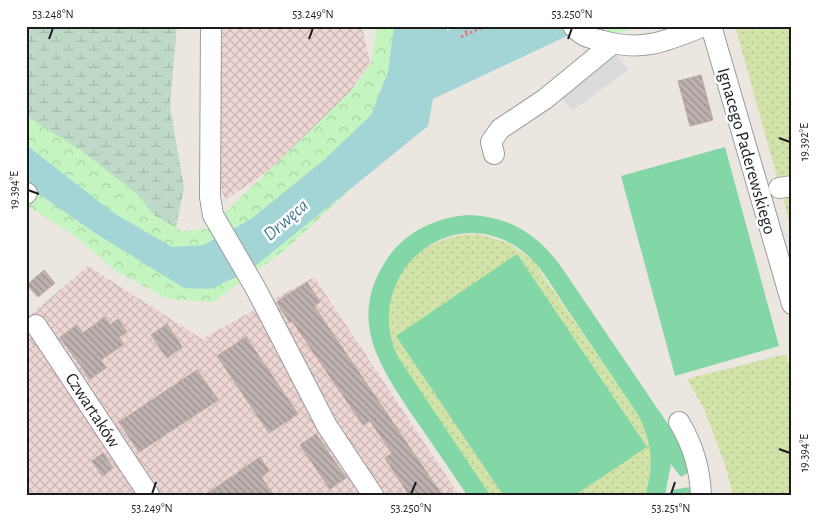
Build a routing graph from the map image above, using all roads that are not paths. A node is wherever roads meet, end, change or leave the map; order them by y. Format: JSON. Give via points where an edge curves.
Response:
{"nodes":[{"id":1,"x":211,"y":26,"type":"edge"},
{"id":2,"x":573,"y":26,"type":"edge"},
{"id":3,"x":704,"y":26,"type":"edge"},
{"id":4,"x":712,"y":26,"type":"edge"},
{"id":5,"x":612,"y":44,"type":"junction"},
{"id":6,"x":494,"y":154,"type":"dead end"},
{"id":7,"x":792,"y":304,"type":"edge"},
{"id":8,"x":36,"y":324,"type":"dead end"},
{"id":9,"x":679,"y":422,"type":"dead end"},
{"id":10,"x":149,"y":495,"type":"edge"},
{"id":11,"x":373,"y":495,"type":"edge"},
{"id":12,"x":701,"y":495,"type":"edge"}],
"edges":[{"from":1,"to":11,"type":"street","via":[[210,188],[213,215],[256,289],[327,426]]},
{"from":2,"to":5,"type":"street","via":[[581,36]]},
{"from":3,"to":5,"type":"street","via":[[676,38],[640,47]]},
{"from":4,"to":7,"type":"street","name":"Ignacego Paderewskiego"},
{"from":5,"to":6,"type":"street","via":[[545,99],[500,129],[491,142]]},
{"from":8,"to":10,"type":"street","name":"Czwartaków"},
{"from":9,"to":12,"type":"street","via":[[700,472]]}]}
